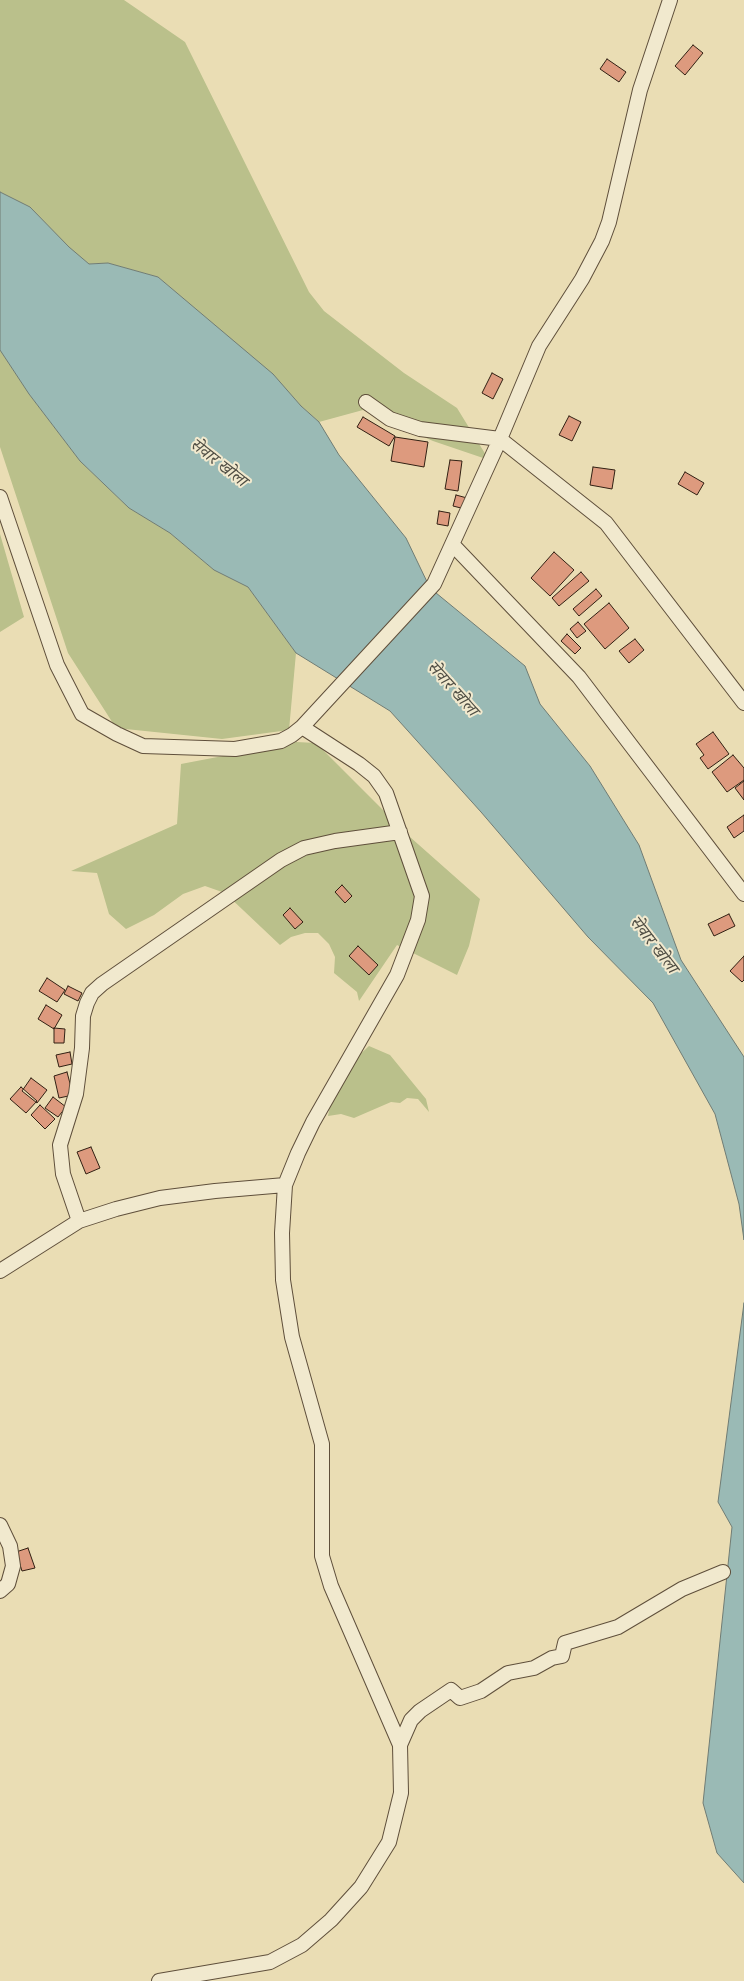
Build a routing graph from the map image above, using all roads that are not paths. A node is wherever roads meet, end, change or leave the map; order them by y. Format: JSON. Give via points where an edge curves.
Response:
{"nodes":[{"id":1,"x":670,"y":0,"type":"edge"},
{"id":2,"x":366,"y":402,"type":"dead end"},
{"id":3,"x":500,"y":440,"type":"junction"},
{"id":4,"x":0,"y":498,"type":"edge"},
{"id":5,"x":453,"y":545,"type":"junction"},
{"id":6,"x":744,"y":703,"type":"edge"},
{"id":7,"x":302,"y":727,"type":"junction"},
{"id":8,"x":400,"y":832,"type":"junction"},
{"id":9,"x":744,"y":894,"type":"edge"},
{"id":10,"x":285,"y":1185,"type":"junction"},
{"id":11,"x":79,"y":1221,"type":"junction"},
{"id":12,"x":0,"y":1271,"type":"edge"},
{"id":13,"x":0,"y":1525,"type":"edge"},
{"id":14,"x":722,"y":1572,"type":"dead end"},
{"id":15,"x":0,"y":1591,"type":"edge"},
{"id":16,"x":400,"y":1745,"type":"junction"},
{"id":17,"x":159,"y":1981,"type":"edge"}],
"edges":[{"from":1,"to":3,"type":"street","via":[[640,90],[609,222],[602,241],[582,279],[539,346]]},
{"from":2,"to":3,"type":"street","via":[[390,419],[420,430]]},
{"from":3,"to":5,"type":"street"},
{"from":3,"to":6,"type":"street","via":[[606,523]]},
{"from":4,"to":7,"type":"street","via":[[57,665],[82,714],[143,746],[235,749],[281,741]]},
{"from":5,"to":7,"type":"street","via":[[434,584]]},
{"from":5,"to":9,"type":"street","via":[[579,677]]},
{"from":7,"to":8,"type":"street","via":[[374,776],[386,793]]},
{"from":8,"to":10,"type":"street","via":[[422,896],[418,920],[397,975],[313,1122]]},
{"from":8,"to":11,"type":"street","via":[[335,840],[298,851],[281,860],[92,993],[83,1016],[81,1061],[76,1094],[60,1145],[63,1174]]},
{"from":10,"to":11,"type":"street","via":[[160,1198]]},
{"from":10,"to":16,"type":"street","via":[[283,1280],[292,1337],[322,1444],[322,1556],[331,1586]]},
{"from":11,"to":12,"type":"street"},
{"from":13,"to":15,"type":"street","via":[[10,1546],[12,1566],[8,1584]]},
{"from":14,"to":16,"type":"street","via":[[682,1588],[618,1627],[565,1643],[562,1656],[552,1658],[534,1668],[508,1673],[481,1691],[460,1698],[451,1690],[411,1720]]},
{"from":16,"to":17,"type":"street","via":[[401,1793],[389,1842],[361,1887],[331,1920],[302,1945],[270,1962]]}]}
